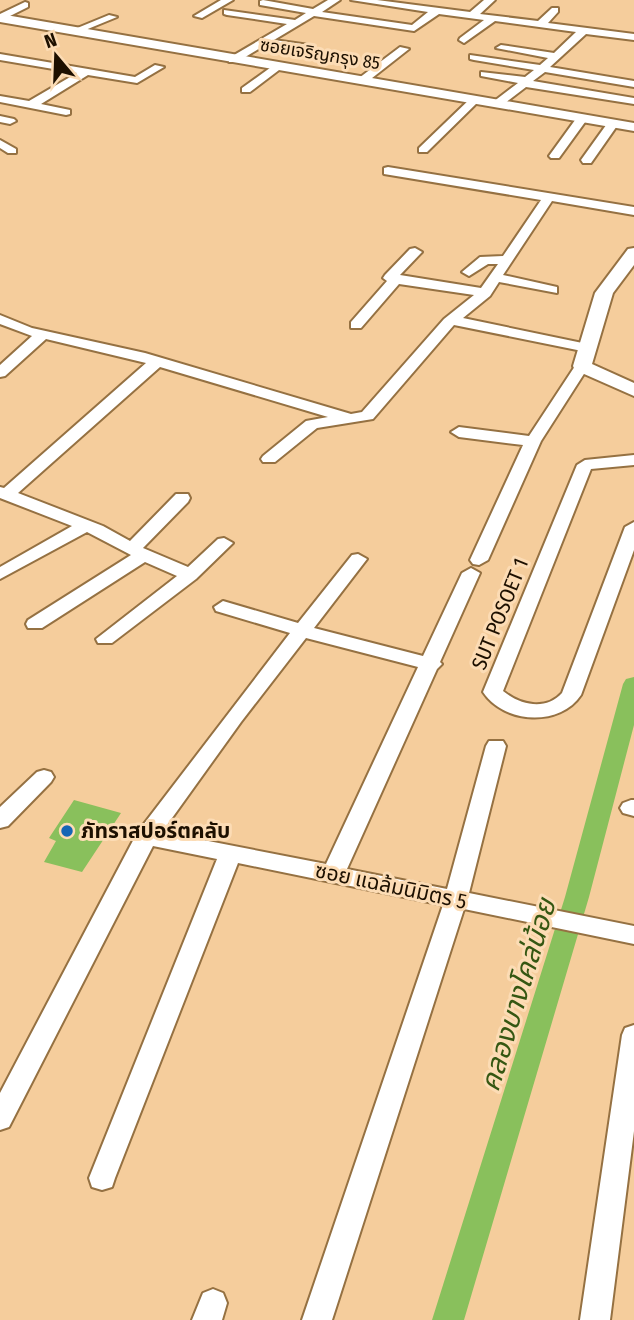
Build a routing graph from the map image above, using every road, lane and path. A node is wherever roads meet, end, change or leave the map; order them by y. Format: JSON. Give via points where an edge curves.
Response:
{"nodes":[{"id":1,"x":228,"y":0,"type":"edge"},
{"id":2,"x":335,"y":0,"type":"edge"},
{"id":3,"x":356,"y":0,"type":"edge"},
{"id":4,"x":407,"y":0,"type":"edge"},
{"id":5,"x":458,"y":0,"type":"edge"},
{"id":6,"x":490,"y":0,"type":"edge"},
{"id":7,"x":263,"y":3,"type":"dead end"},
{"id":8,"x":25,"y":5,"type":"dead end"},
{"id":9,"x":398,"y":7,"type":"junction"},
{"id":10,"x":555,"y":10,"type":"dead end"},
{"id":11,"x":227,"y":12,"type":"dead end"},
{"id":12,"x":439,"y":12,"type":"junction"},
{"id":13,"x":314,"y":13,"type":"junction"},
{"id":14,"x":199,"y":16,"type":"dead end"},
{"id":15,"x":471,"y":16,"type":"junction"},
{"id":16,"x":0,"y":18,"type":"edge"},
{"id":17,"x":112,"y":18,"type":"dead end"},
{"id":18,"x":492,"y":19,"type":"junction"},
{"id":19,"x":18,"y":22,"type":"junction"},
{"id":20,"x":294,"y":24,"type":"junction"},
{"id":21,"x":540,"y":25,"type":"junction"},
{"id":22,"x":0,"y":30,"type":"edge"},
{"id":23,"x":75,"y":31,"type":"junction"},
{"id":24,"x":583,"y":31,"type":"junction"},
{"id":25,"x":265,"y":36,"type":"junction"},
{"id":26,"x":634,"y":37,"type":"edge"},
{"id":27,"x":464,"y":40,"type":"dead end"},
{"id":28,"x":305,"y":47,"type":"dead end"},
{"id":29,"x":501,"y":48,"type":"dead end"},
{"id":30,"x":404,"y":49,"type":"dead end"},
{"id":31,"x":556,"y":56,"type":"junction"},
{"id":32,"x":0,"y":57,"type":"edge"},
{"id":33,"x":474,"y":57,"type":"dead end"},
{"id":34,"x":17,"y":60,"type":"junction"},
{"id":35,"x":233,"y":60,"type":"junction"},
{"id":36,"x":159,"y":66,"type":"dead end"},
{"id":37,"x":278,"y":67,"type":"junction"},
{"id":38,"x":542,"y":69,"type":"junction"},
{"id":39,"x":0,"y":71,"type":"edge"},
{"id":40,"x":86,"y":72,"type":"junction"},
{"id":41,"x":485,"y":74,"type":"dead end"},
{"id":42,"x":128,"y":79,"type":"junction"},
{"id":43,"x":363,"y":80,"type":"junction"},
{"id":44,"x":525,"y":82,"type":"junction"},
{"id":45,"x":634,"y":83,"type":"edge"},
{"id":46,"x":114,"y":88,"type":"dead end"},
{"id":47,"x":246,"y":90,"type":"dead end"},
{"id":48,"x":0,"y":99,"type":"edge"},
{"id":49,"x":475,"y":100,"type":"junction"},
{"id":50,"x":634,"y":101,"type":"edge"},
{"id":51,"x":497,"y":104,"type":"junction"},
{"id":52,"x":31,"y":105,"type":"junction"},
{"id":53,"x":66,"y":111,"type":"dead end"},
{"id":54,"x":582,"y":118,"type":"junction"},
{"id":55,"x":612,"y":123,"type":"junction"},
{"id":56,"x":634,"y":127,"type":"edge"},
{"id":57,"x":0,"y":143,"type":"edge"},
{"id":58,"x":423,"y":150,"type":"dead end"},
{"id":59,"x":12,"y":151,"type":"dead end"},
{"id":60,"x":555,"y":156,"type":"dead end"},
{"id":61,"x":587,"y":160,"type":"dead end"},
{"id":62,"x":388,"y":171,"type":"dead end"},
{"id":63,"x":548,"y":198,"type":"junction"},
{"id":64,"x":634,"y":211,"type":"edge"},
{"id":65,"x":415,"y":252,"type":"dead end"},
{"id":66,"x":634,"y":253,"type":"edge"},
{"id":67,"x":509,"y":260,"type":"junction"},
{"id":68,"x":469,"y":272,"type":"dead end"},
{"id":69,"x":497,"y":278,"type":"junction"},
{"id":70,"x":396,"y":279,"type":"junction"},
{"id":71,"x":552,"y":290,"type":"dead end"},
{"id":72,"x":485,"y":293,"type":"junction"},
{"id":73,"x":0,"y":319,"type":"edge"},
{"id":74,"x":452,"y":320,"type":"junction"},
{"id":75,"x":356,"y":325,"type":"dead end"},
{"id":76,"x":43,"y":334,"type":"junction"},
{"id":77,"x":584,"y":357,"type":"junction"},
{"id":78,"x":157,"y":361,"type":"junction"},
{"id":79,"x":0,"y":373,"type":"edge"},
{"id":80,"x":634,"y":390,"type":"edge"},
{"id":81,"x":355,"y":419,"type":"junction"},
{"id":82,"x":459,"y":432,"type":"dead end"},
{"id":83,"x":533,"y":441,"type":"junction"},
{"id":84,"x":269,"y":459,"type":"dead end"},
{"id":85,"x":634,"y":460,"type":"edge"},
{"id":86,"x":4,"y":493,"type":"edge"},
{"id":87,"x":182,"y":498,"type":"dead end"},
{"id":88,"x":85,"y":526,"type":"junction"},
{"id":89,"x":634,"y":527,"type":"edge"},
{"id":90,"x":224,"y":543,"type":"dead end"},
{"id":91,"x":138,"y":552,"type":"junction"},
{"id":92,"x":358,"y":559,"type":"dead end"},
{"id":93,"x":0,"y":574,"type":"edge"},
{"id":94,"x":190,"y":575,"type":"junction"},
{"id":95,"x":223,"y":607,"type":"dead end"},
{"id":96,"x":35,"y":624,"type":"dead end"},
{"id":97,"x":300,"y":631,"type":"junction"},
{"id":98,"x":105,"y":639,"type":"dead end"},
{"id":99,"x":432,"y":664,"type":"junction"},
{"id":100,"x":496,"y":746,"type":"dead end"},
{"id":101,"x":44,"y":777,"type":"dead end"},
{"id":102,"x":0,"y":820,"type":"edge"},
{"id":103,"x":149,"y":837,"type":"junction"},
{"id":104,"x":231,"y":852,"type":"junction"},
{"id":105,"x":333,"y":874,"type":"junction"},
{"id":106,"x":456,"y":899,"type":"junction"},
{"id":107,"x":634,"y":935,"type":"edge"},
{"id":108,"x":634,"y":1035,"type":"edge"},
{"id":109,"x":0,"y":1119,"type":"edge"},
{"id":110,"x":102,"y":1178,"type":"dead end"},
{"id":111,"x":317,"y":1320,"type":"edge"},
{"id":112,"x":595,"y":1320,"type":"edge"}],
"edges":[{"from":1,"to":14,"type":"street"},
{"from":2,"to":13,"type":"street"},
{"from":3,"to":9,"type":"street"},
{"from":4,"to":9,"type":"street"},
{"from":5,"to":12,"type":"street"},
{"from":6,"to":15,"type":"street"},
{"from":7,"to":13,"type":"street"},
{"from":8,"to":16,"type":"street"},
{"from":9,"to":12,"type":"street"},
{"from":10,"to":21,"type":"street"},
{"from":11,"to":20,"type":"street"},
{"from":12,"to":13,"type":"street","via":[[415,28]]},
{"from":12,"to":15,"type":"street"},
{"from":13,"to":20,"type":"street"},
{"from":15,"to":18,"type":"street"},
{"from":16,"to":19,"type":"street","name":"ซอยเจริญกรุง 85"},
{"from":17,"to":23,"type":"street"},
{"from":18,"to":21,"type":"street"},
{"from":18,"to":27,"type":"street"},
{"from":19,"to":22,"type":"street"},
{"from":19,"to":23,"type":"street","name":"ซอยเจริญกรุง 85"},
{"from":20,"to":25,"type":"street"},
{"from":21,"to":24,"type":"street"},
{"from":23,"to":35,"type":"street","name":"ซอยเจริญกรุง 85"},
{"from":24,"to":26,"type":"street"},
{"from":24,"to":31,"type":"street"},
{"from":25,"to":28,"type":"street"},
{"from":25,"to":35,"type":"street"},
{"from":29,"to":31,"type":"street"},
{"from":30,"to":43,"type":"street"},
{"from":31,"to":38,"type":"street"},
{"from":32,"to":34,"type":"street"},
{"from":33,"to":38,"type":"street"},
{"from":34,"to":39,"type":"street"},
{"from":34,"to":40,"type":"street"},
{"from":35,"to":37,"type":"street","name":"ซอยเจริญกรุง 85"},
{"from":36,"to":42,"type":"street","via":[[141,80]]},
{"from":37,"to":43,"type":"street","name":"ซอยเจริญกรุง 85"},
{"from":37,"to":47,"type":"street"},
{"from":38,"to":44,"type":"street"},
{"from":38,"to":45,"type":"street"},
{"from":40,"to":42,"type":"street"},
{"from":40,"to":52,"type":"street"},
{"from":41,"to":44,"type":"street"},
{"from":42,"to":46,"type":"street"},
{"from":43,"to":49,"type":"street","name":"ซอยเจริญกรุง 85"},
{"from":44,"to":50,"type":"street"},
{"from":44,"to":51,"type":"street"},
{"from":48,"to":52,"type":"street"},
{"from":49,"to":51,"type":"street","name":"ซอยเจริญกรุง 85"},
{"from":49,"to":58,"type":"street"},
{"from":51,"to":54,"type":"street","name":"ซอยเจริญกรุง 85"},
{"from":52,"to":53,"type":"street"},
{"from":54,"to":55,"type":"street","name":"ซอยเจริญกรุง 85"},
{"from":54,"to":60,"type":"street"},
{"from":55,"to":56,"type":"street","name":"ซอยเจริญกรุง 85"},
{"from":55,"to":61,"type":"street"},
{"from":57,"to":59,"type":"street"},
{"from":62,"to":63,"type":"street"},
{"from":63,"to":64,"type":"street"},
{"from":63,"to":67,"type":"street"},
{"from":65,"to":70,"type":"street","via":[[390,278]]},
{"from":66,"to":77,"type":"street","via":[[604,293]]},
{"from":67,"to":68,"type":"street","via":[[485,260]]},
{"from":67,"to":69,"type":"street"},
{"from":69,"to":71,"type":"street"},
{"from":69,"to":72,"type":"street"},
{"from":70,"to":72,"type":"street"},
{"from":70,"to":75,"type":"street"},
{"from":72,"to":74,"type":"street"},
{"from":73,"to":76,"type":"street"},
{"from":74,"to":77,"type":"street"},
{"from":74,"to":81,"type":"street","via":[[367,416]]},
{"from":76,"to":78,"type":"street"},
{"from":76,"to":79,"type":"street"},
{"from":77,"to":80,"type":"street"},
{"from":77,"to":83,"type":"street"},
{"from":78,"to":81,"type":"street"},
{"from":78,"to":86,"type":"street"},
{"from":81,"to":84,"type":"street","via":[[315,423]]},
{"from":82,"to":83,"type":"street"},
{"from":83,"to":99,"type":"street"},
{"from":85,"to":89,"type":"street","name":"SUT POSOET 1","via":[[585,465],[493,692],[504,703],[544,711],[556,709],[571,695]]},
{"from":86,"to":88,"type":"street"},
{"from":87,"to":91,"type":"street"},
{"from":88,"to":91,"type":"street"},
{"from":88,"to":93,"type":"street"},
{"from":90,"to":94,"type":"street"},
{"from":91,"to":94,"type":"street"},
{"from":91,"to":96,"type":"street"},
{"from":92,"to":97,"type":"street"},
{"from":94,"to":98,"type":"street"},
{"from":95,"to":97,"type":"street"},
{"from":97,"to":99,"type":"street"},
{"from":97,"to":103,"type":"street"},
{"from":99,"to":105,"type":"street"},
{"from":100,"to":106,"type":"street"},
{"from":101,"to":102,"type":"street"},
{"from":103,"to":104,"type":"street","name":"ซอย แฉล้มนิมิตร 5"},
{"from":103,"to":109,"type":"street"},
{"from":104,"to":105,"type":"street","name":"ซอย แฉล้มนิมิตร 5"},
{"from":104,"to":110,"type":"street"},
{"from":105,"to":106,"type":"street","name":"ซอย แฉล้มนิมิตร 5"},
{"from":106,"to":107,"type":"street","name":"ซอย แฉล้มนิมิตร 5"},
{"from":106,"to":111,"type":"street"},
{"from":108,"to":112,"type":"street"}]}
